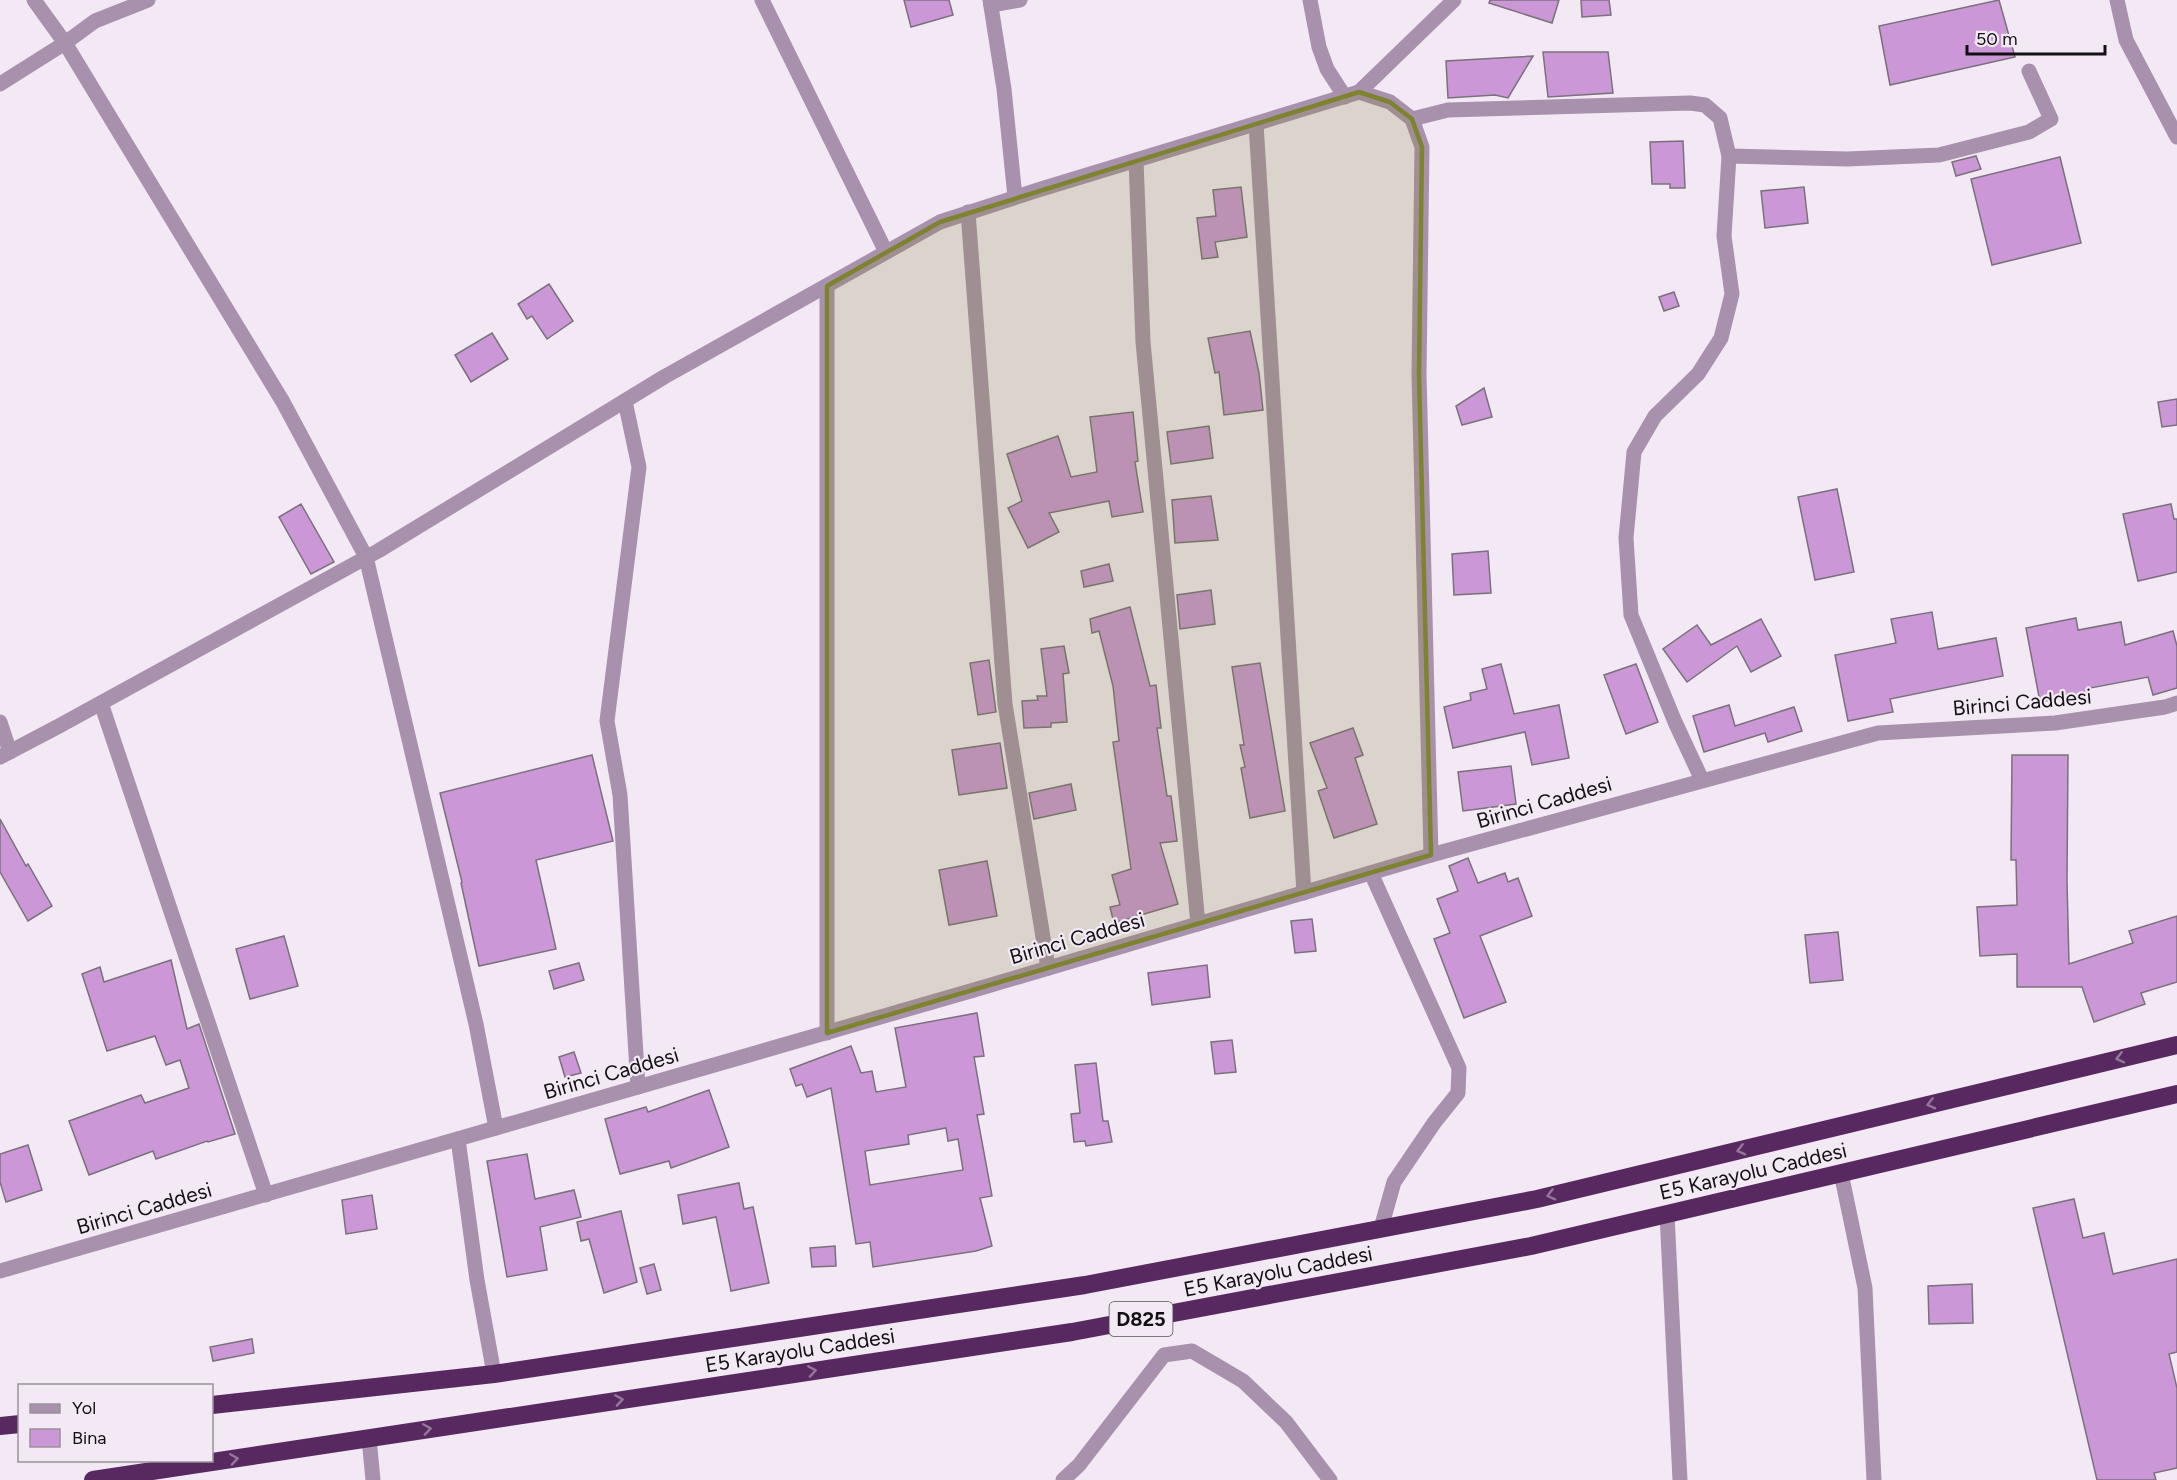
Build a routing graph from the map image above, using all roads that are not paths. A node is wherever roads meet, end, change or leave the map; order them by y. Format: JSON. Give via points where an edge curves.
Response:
{"nodes":[{"id":1,"x":34,"y":0,"type":"edge"},
{"id":2,"x":148,"y":0,"type":"edge"},
{"id":3,"x":762,"y":0,"type":"edge"},
{"id":4,"x":1020,"y":0,"type":"edge"},
{"id":5,"x":1310,"y":0,"type":"edge"},
{"id":6,"x":1454,"y":0,"type":"edge"},
{"id":7,"x":2117,"y":0,"type":"edge"},
{"id":8,"x":990,"y":3,"type":"edge"},
{"id":9,"x":65,"y":43,"type":"junction"},
{"id":10,"x":2029,"y":71,"type":"dead end"},
{"id":11,"x":0,"y":84,"type":"edge"},
{"id":12,"x":1352,"y":95,"type":"junction"},
{"id":13,"x":1412,"y":119,"type":"junction"},
{"id":14,"x":1256,"y":124,"type":"junction"},
{"id":15,"x":2177,"y":137,"type":"edge"},
{"id":16,"x":1729,"y":156,"type":"junction"},
{"id":17,"x":1136,"y":160,"type":"junction"},
{"id":18,"x":1015,"y":197,"type":"junction"},
{"id":19,"x":968,"y":212,"type":"junction"},
{"id":20,"x":885,"y":252,"type":"junction"},
{"id":21,"x":826,"y":286,"type":"junction"},
{"id":22,"x":625,"y":401,"type":"junction"},
{"id":23,"x":366,"y":557,"type":"junction"},
{"id":24,"x":2177,"y":702,"type":"edge"},
{"id":25,"x":101,"y":703,"type":"junction"},
{"id":26,"x":0,"y":722,"type":"edge"},
{"id":27,"x":5,"y":754,"type":"edge"},
{"id":28,"x":1702,"y":780,"type":"junction"},
{"id":29,"x":1431,"y":855,"type":"junction"},
{"id":30,"x":1371,"y":873,"type":"junction"},
{"id":31,"x":1304,"y":893,"type":"junction"},
{"id":32,"x":1198,"y":924,"type":"junction"},
{"id":33,"x":1048,"y":968,"type":"junction"},
{"id":34,"x":828,"y":1033,"type":"junction"},
{"id":35,"x":2177,"y":1045,"type":"edge"},
{"id":36,"x":638,"y":1087,"type":"junction"},
{"id":37,"x":2177,"y":1094,"type":"edge"},
{"id":38,"x":496,"y":1128,"type":"junction"},
{"id":39,"x":458,"y":1139,"type":"junction"},
{"id":40,"x":1841,"y":1173,"type":"junction"},
{"id":41,"x":266,"y":1195,"type":"junction"},
{"id":42,"x":1667,"y":1214,"type":"junction"},
{"id":43,"x":1381,"y":1228,"type":"junction"},
{"id":44,"x":0,"y":1271,"type":"edge"},
{"id":45,"x":494,"y":1374,"type":"junction"},
{"id":46,"x":213,"y":1405,"type":"edge"},
{"id":47,"x":18,"y":1424,"type":"edge"},
{"id":48,"x":0,"y":1426,"type":"edge"},
{"id":49,"x":369,"y":1438,"type":"junction"},
{"id":50,"x":211,"y":1462,"type":"edge"},
{"id":51,"x":213,"y":1462,"type":"edge"},
{"id":52,"x":93,"y":1480,"type":"edge"},
{"id":53,"x":374,"y":1480,"type":"edge"},
{"id":54,"x":1063,"y":1480,"type":"edge"},
{"id":55,"x":1330,"y":1480,"type":"edge"},
{"id":56,"x":1680,"y":1480,"type":"edge"},
{"id":57,"x":1874,"y":1480,"type":"edge"}],
"edges":[{"from":1,"to":9,"type":"street"},
{"from":2,"to":9,"type":"street","via":[[95,21]]},
{"from":3,"to":20,"type":"street"},
{"from":4,"to":8,"type":"street"},
{"from":5,"to":12,"type":"street","via":[[1327,69]]},
{"from":6,"to":12,"type":"street"},
{"from":7,"to":15,"type":"street","via":[[2126,40]]},
{"from":8,"to":18,"type":"street","via":[[1004,88]]},
{"from":9,"to":11,"type":"street"},
{"from":9,"to":23,"type":"street","via":[[283,402]]},
{"from":10,"to":16,"type":"street","via":[[2051,119],[2029,132],[1939,155],[1847,159]]},
{"from":12,"to":13,"type":"street","via":[[1390,102]]},
{"from":12,"to":14,"type":"street"},
{"from":13,"to":16,"type":"street","via":[[1448,110],[1690,103],[1705,105],[1720,118]]},
{"from":13,"to":29,"type":"street","via":[[1422,147],[1419,374]]},
{"from":14,"to":17,"type":"street"},
{"from":14,"to":31,"type":"street"},
{"from":16,"to":28,"type":"street","via":[[1724,236],[1732,294],[1721,338],[1698,374],[1655,416],[1634,452],[1626,538],[1631,615]]},
{"from":17,"to":18,"type":"street"},
{"from":17,"to":32,"type":"street","via":[[1143,342]]},
{"from":18,"to":19,"type":"street"},
{"from":19,"to":20,"type":"street","via":[[940,222]]},
{"from":19,"to":33,"type":"street","via":[[1005,704]]},
{"from":20,"to":21,"type":"street"},
{"from":21,"to":22,"type":"street"},
{"from":21,"to":34,"type":"street"},
{"from":22,"to":23,"type":"street"},
{"from":22,"to":36,"type":"street","via":[[639,467],[608,721],[620,795]]},
{"from":23,"to":25,"type":"street"},
{"from":23,"to":38,"type":"street","via":[[476,1024]]},
{"from":24,"to":28,"type":"street","name":"Birinci Caddesi","via":[[2055,723],[1878,733]]},
{"from":25,"to":27,"type":"street"},
{"from":25,"to":41,"type":"street"},
{"from":26,"to":27,"type":"street"},
{"from":28,"to":29,"type":"street","name":"Birinci Caddesi"},
{"from":29,"to":30,"type":"street","name":"Birinci Caddesi"},
{"from":30,"to":31,"type":"street","name":"Birinci Caddesi"},
{"from":30,"to":43,"type":"street","via":[[1459,1068],[1458,1093],[1394,1182]]},
{"from":31,"to":32,"type":"street","name":"Birinci Caddesi"},
{"from":32,"to":33,"type":"street","name":"Birinci Caddesi"},
{"from":33,"to":34,"type":"street","name":"Birinci Caddesi"},
{"from":34,"to":36,"type":"street","name":"Birinci Caddesi"},
{"from":35,"to":43,"type":"highway","name":"E5 Karayolu Caddesi","number":"D825","one_way":true,"via":[[1537,1199]]},
{"from":36,"to":38,"type":"street","name":"Birinci Caddesi"},
{"from":37,"to":40,"type":"highway","name":"E5 Karayolu Caddesi","number":"D825"},
{"from":38,"to":39,"type":"street","name":"Birinci Caddesi"},
{"from":39,"to":41,"type":"street","name":"Birinci Caddesi"},
{"from":39,"to":45,"type":"street"},
{"from":40,"to":42,"type":"highway","name":"E5 Karayolu Caddesi","number":"D825"},
{"from":40,"to":57,"type":"street","via":[[1864,1288]]},
{"from":41,"to":44,"type":"street","name":"Birinci Caddesi"},
{"from":49,"to":42,"type":"highway","name":"E5 Karayolu Caddesi","number":"D825","one_way":true,"via":[[1072,1332],[1532,1246]]},
{"from":42,"to":56,"type":"street"},
{"from":43,"to":45,"type":"highway","name":"E5 Karayolu Caddesi","number":"D825","via":[[1085,1284]]},
{"from":45,"to":46,"type":"highway","name":"E5 Karayolu Caddesi","number":"D825"},
{"from":47,"to":48,"type":"highway"},
{"from":51,"to":49,"type":"highway","name":"E5 Karayolu Caddesi","number":"D825","one_way":true},
{"from":49,"to":53,"type":"street"},
{"from":52,"to":50,"type":"highway","name":"E5 Karayolu Caddesi","number":"D825","one_way":true},
{"from":54,"to":55,"type":"street","via":[[1079,1465],[1164,1355],[1192,1351],[1243,1381],[1286,1422]]}]}
